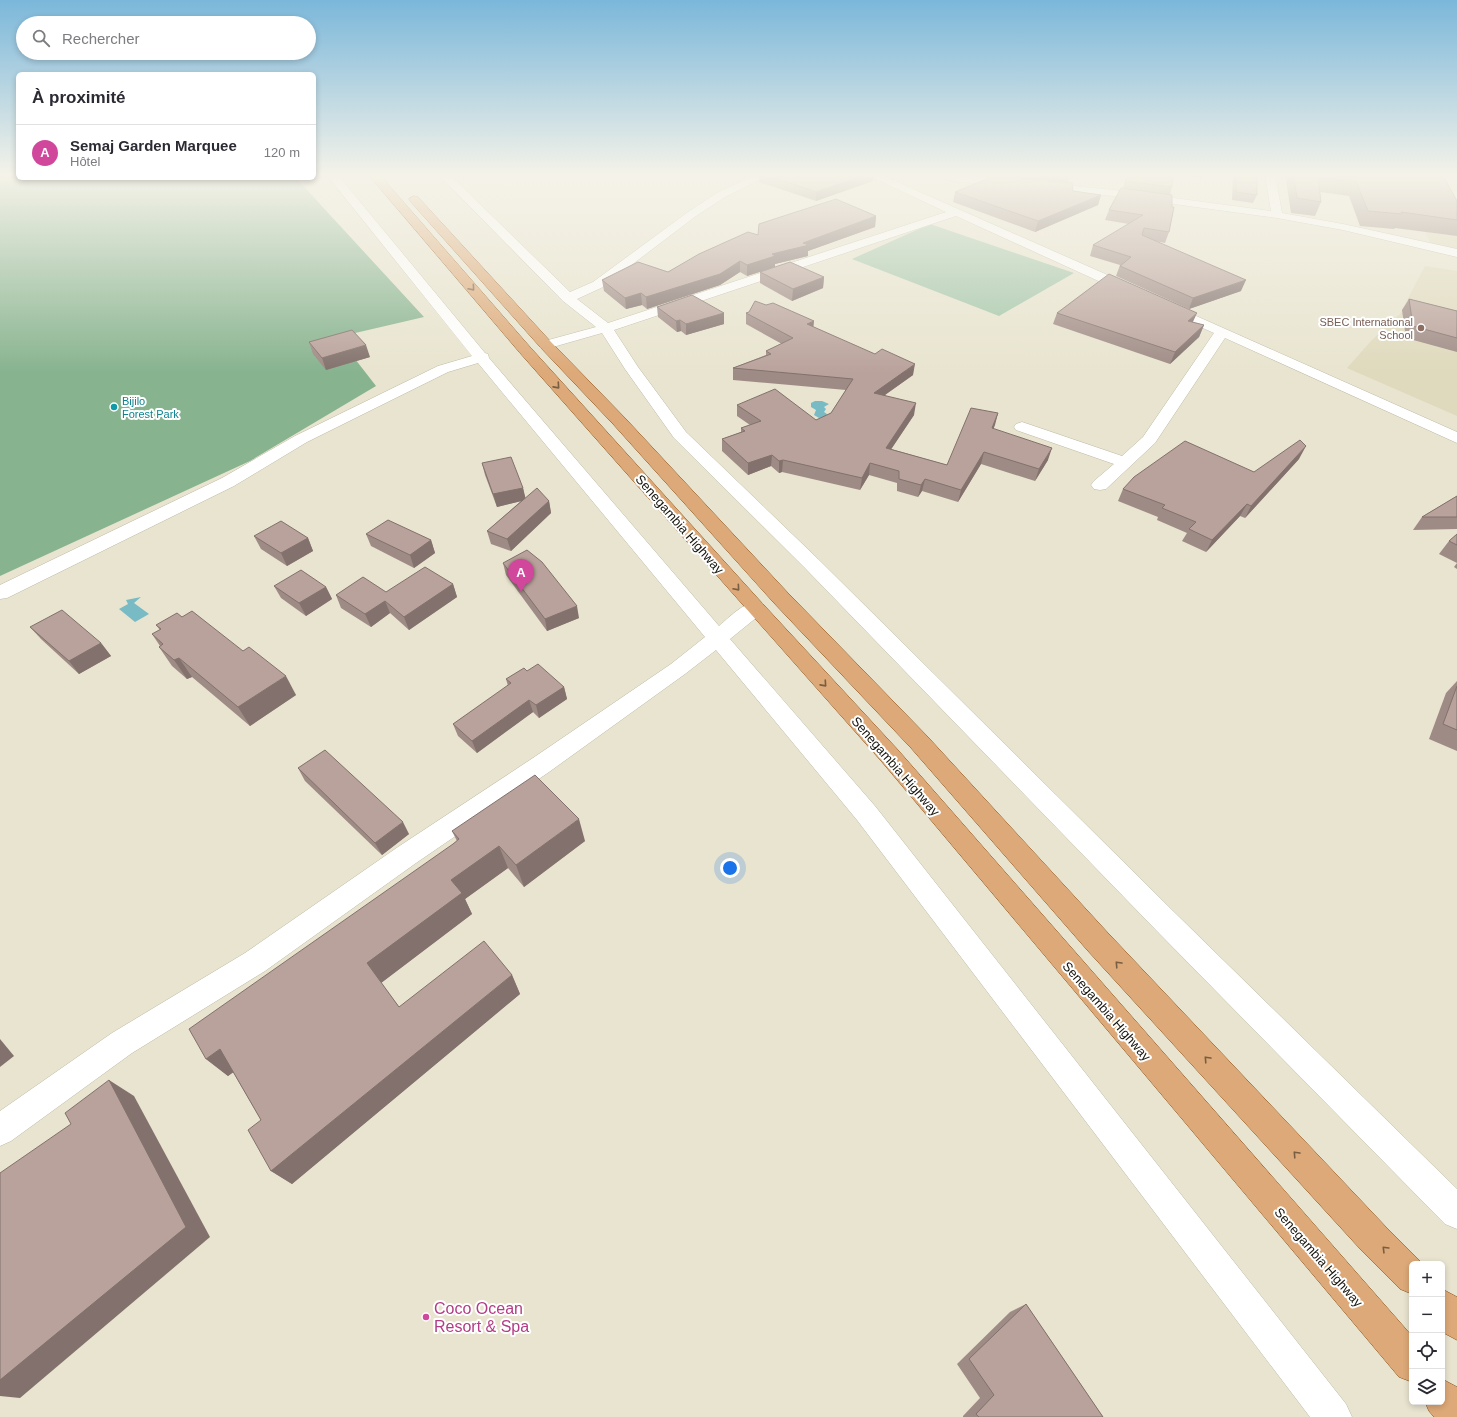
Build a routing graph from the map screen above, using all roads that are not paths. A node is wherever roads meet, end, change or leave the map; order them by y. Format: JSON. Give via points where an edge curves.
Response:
{"nodes":[{"id":1,"x":386,"y":240,"type":"edge"},
{"id":2,"x":430,"y":240,"type":"edge"},
{"id":3,"x":452,"y":240,"type":"edge"},
{"id":4,"x":511,"y":240,"type":"edge"},
{"id":5,"x":657,"y":240,"type":"edge"},
{"id":6,"x":873,"y":240,"type":"edge"},
{"id":7,"x":1017,"y":240,"type":"edge"},
{"id":8,"x":1401,"y":240,"type":"edge"},
{"id":9,"x":1457,"y":253,"type":"edge"},
{"id":10,"x":1144,"y":296,"type":"edge"},
{"id":11,"x":568,"y":298,"type":"junction"},
{"id":12,"x":1159,"y":303,"type":"edge"},
{"id":13,"x":606,"y":328,"type":"junction"},
{"id":14,"x":1222,"y":332,"type":"junction"},
{"id":15,"x":546,"y":345,"type":"junction"},
{"id":16,"x":483,"y":357,"type":"junction"},
{"id":17,"x":1022,"y":427,"type":"dead end"},
{"id":18,"x":1457,"y":438,"type":"edge"},
{"id":19,"x":1125,"y":462,"type":"junction"},
{"id":20,"x":1100,"y":485,"type":"dead end"},
{"id":21,"x":0,"y":593,"type":"edge"},
{"id":22,"x":755,"y":608,"type":"junction"},
{"id":23,"x":716,"y":638,"type":"junction"},
{"id":24,"x":0,"y":1130,"type":"edge"},
{"id":25,"x":1457,"y":1212,"type":"edge"},
{"id":26,"x":1409,"y":1274,"type":"edge"},
{"id":27,"x":1445,"y":1310,"type":"edge"},
{"id":28,"x":1457,"y":1322,"type":"edge"},
{"id":29,"x":1409,"y":1361,"type":"edge"},
{"id":30,"x":1445,"y":1401,"type":"edge"},
{"id":31,"x":1457,"y":1415,"type":"edge"},
{"id":32,"x":1333,"y":1417,"type":"edge"}],
"edges":[{"from":1,"to":16,"type":"street"},
{"from":2,"to":22,"type":"main road","name":"Senegambia Highway","one_way":true},
{"from":3,"to":15,"type":"main road","name":"Senegambia Highway"},
{"from":4,"to":11,"type":"street"},
{"from":5,"to":11,"type":"street","via":[[597,285]]},
{"from":6,"to":13,"type":"street"},
{"from":7,"to":10,"type":"street"},
{"from":8,"to":9,"type":"street"},
{"from":11,"to":13,"type":"street"},
{"from":12,"to":14,"type":"street"},
{"from":13,"to":15,"type":"street"},
{"from":13,"to":25,"type":"street","via":[[680,435],[817,568]]},
{"from":14,"to":18,"type":"street"},
{"from":14,"to":19,"type":"street","via":[[1149,440]]},
{"from":26,"to":15,"type":"main road","name":"Senegambia Highway","one_way":true,"via":[[1103,948],[919,742]]},
{"from":16,"to":21,"type":"street","via":[[436,372],[301,439],[228,482]]},
{"from":16,"to":23,"type":"street","via":[[530,417]]},
{"from":17,"to":19,"type":"street"},
{"from":19,"to":20,"type":"street"},
{"from":22,"to":23,"type":"street"},
{"from":22,"to":29,"type":"main road","name":"Senegambia Highway","one_way":true,"via":[[890,756]]},
{"from":23,"to":24,"type":"street","via":[[652,687],[255,962],[122,1043]]},
{"from":23,"to":32,"type":"street","via":[[866,813]]},
{"from":27,"to":28,"type":"main road"},
{"from":30,"to":31,"type":"main road"}]}
